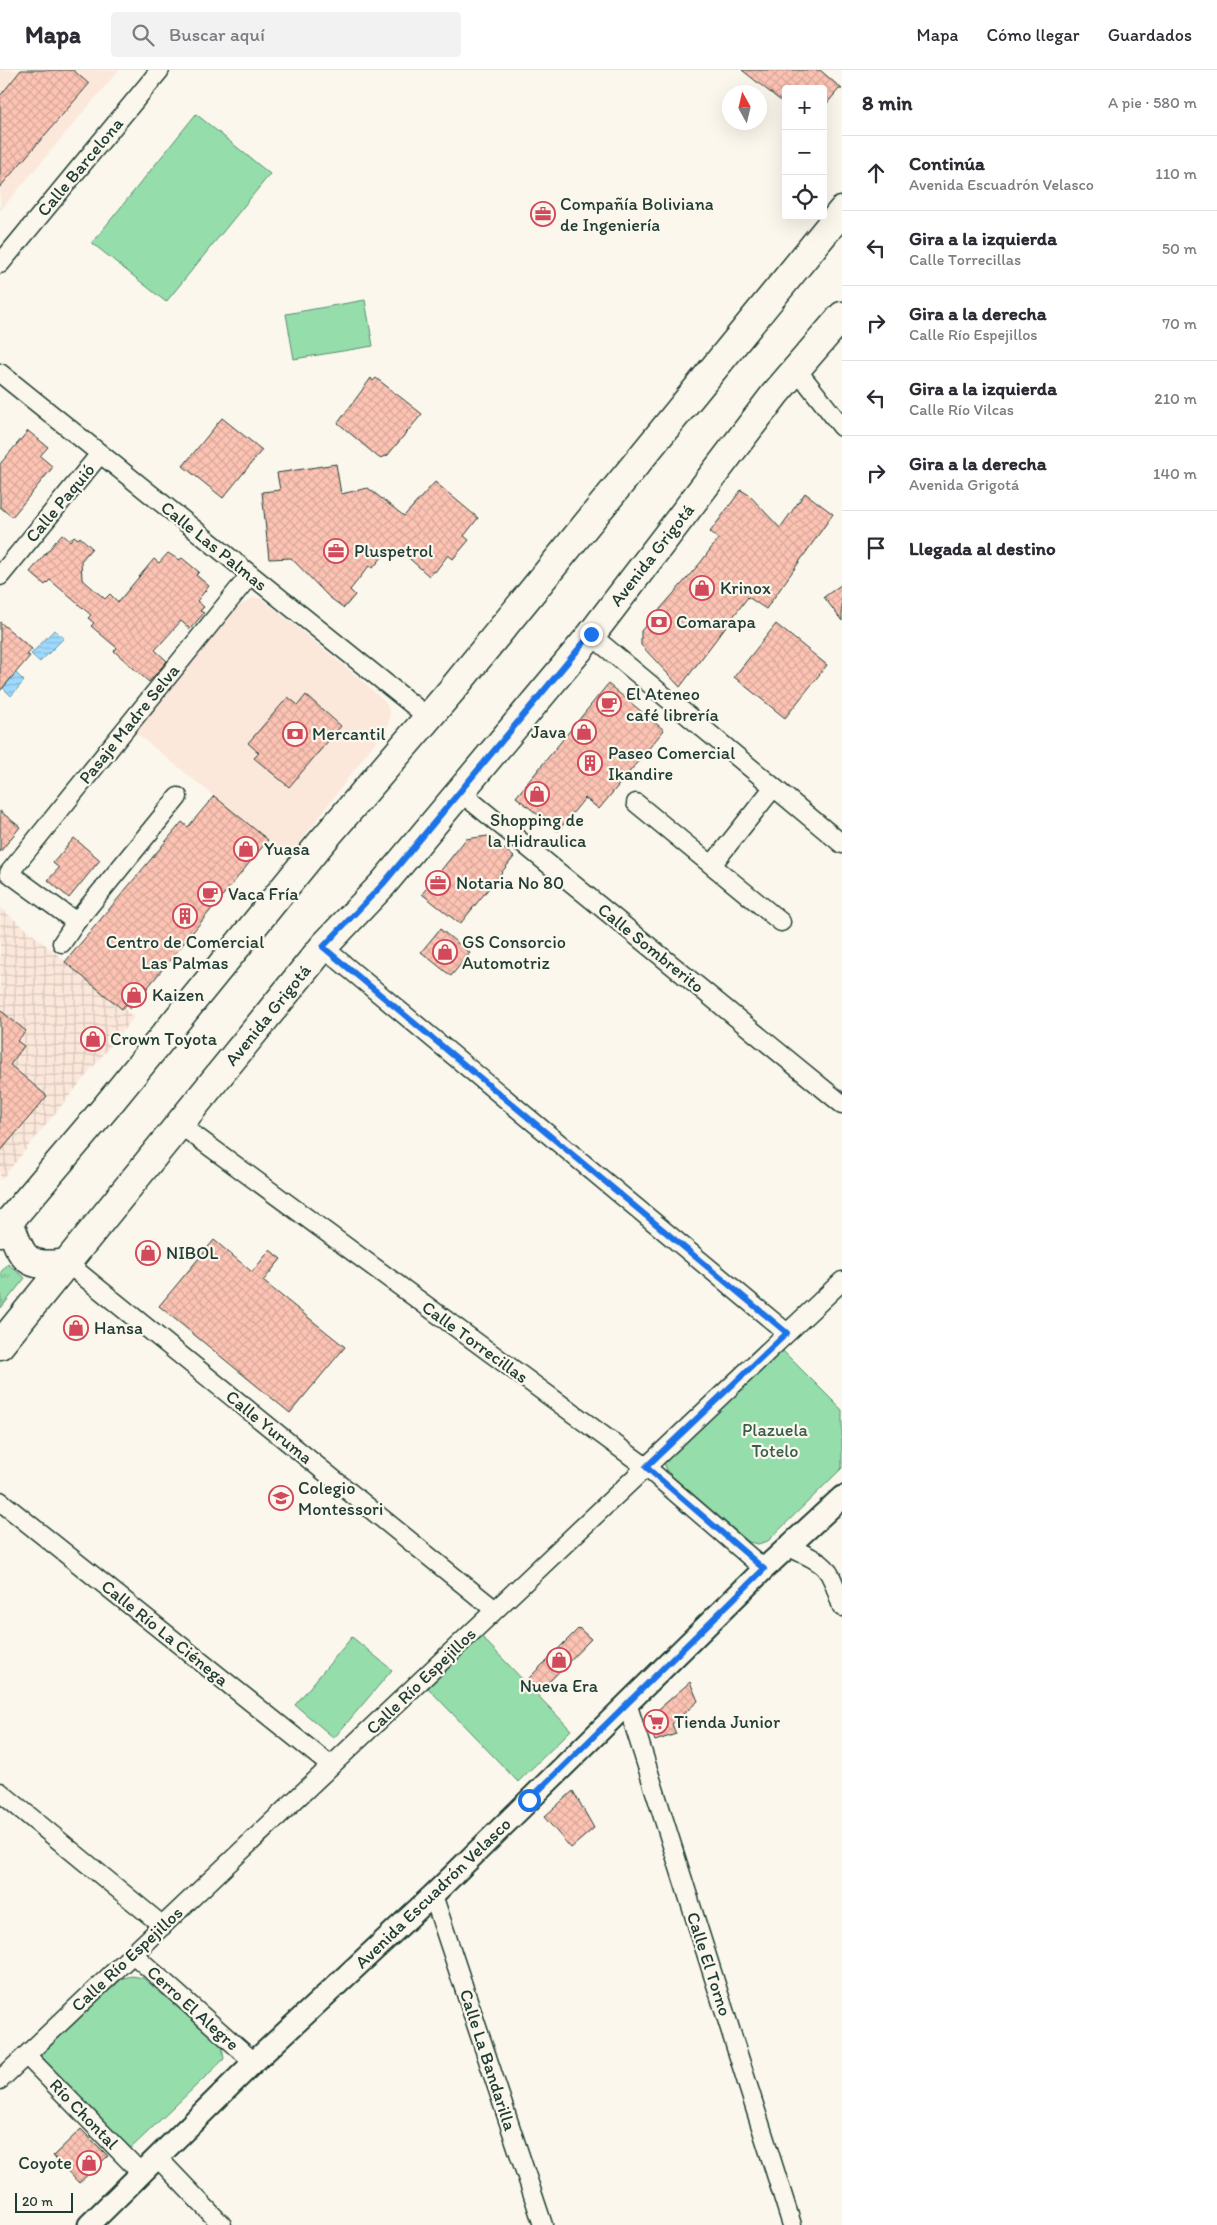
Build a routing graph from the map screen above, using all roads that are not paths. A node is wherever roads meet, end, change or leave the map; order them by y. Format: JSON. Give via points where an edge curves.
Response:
{"nodes":[{"id":1,"x":160,"y":70,"type":"edge"},
{"id":2,"x":842,"y":211,"type":"edge"},
{"id":3,"x":0,"y":264,"type":"edge"},
{"id":4,"x":842,"y":316,"type":"edge"},
{"id":5,"x":797,"y":370,"type":"junction"},
{"id":6,"x":0,"y":373,"type":"edge"},
{"id":7,"x":842,"y":428,"type":"edge"},
{"id":8,"x":100,"y":454,"type":"junction"},
{"id":9,"x":250,"y":574,"type":"junction"},
{"id":10,"x":0,"y":576,"type":"edge"},
{"id":11,"x":591,"y":634,"type":"junction"},
{"id":12,"x":429,"y":718,"type":"junction"},
{"id":13,"x":772,"y":788,"type":"junction"},
{"id":14,"x":459,"y":791,"type":"junction"},
{"id":15,"x":178,"y":797,"type":"dead end"},
{"id":16,"x":636,"y":803,"type":"dead end"},
{"id":17,"x":842,"y":844,"type":"edge"},
{"id":18,"x":712,"y":865,"type":"junction"},
{"id":19,"x":76,"y":922,"type":"junction"},
{"id":20,"x":781,"y":922,"type":"dead end"},
{"id":21,"x":62,"y":943,"type":"dead end"},
{"id":22,"x":323,"y":947,"type":"junction"},
{"id":23,"x":842,"y":1104,"type":"edge"},
{"id":24,"x":180,"y":1124,"type":"junction"},
{"id":25,"x":5,"y":1226,"type":"edge"},
{"id":26,"x":67,"y":1263,"type":"junction"},
{"id":27,"x":842,"y":1281,"type":"edge"},
{"id":28,"x":787,"y":1333,"type":"junction"},
{"id":29,"x":0,"y":1345,"type":"edge"},
{"id":30,"x":646,"y":1467,"type":"junction"},
{"id":31,"x":842,"y":1497,"type":"edge"},
{"id":32,"x":0,"y":1501,"type":"edge"},
{"id":33,"x":789,"y":1548,"type":"junction"},
{"id":34,"x":764,"y":1569,"type":"junction"},
{"id":35,"x":842,"y":1607,"type":"edge"},
{"id":36,"x":495,"y":1610,"type":"junction"},
{"id":37,"x":627,"y":1703,"type":"junction"},
{"id":38,"x":331,"y":1766,"type":"junction"},
{"id":39,"x":0,"y":1792,"type":"edge"},
{"id":40,"x":433,"y":1895,"type":"junction"},
{"id":41,"x":163,"y":1926,"type":"junction"},
{"id":42,"x":133,"y":1954,"type":"junction"},
{"id":43,"x":26,"y":2055,"type":"junction"},
{"id":44,"x":254,"y":2062,"type":"junction"},
{"id":45,"x":0,"y":2080,"type":"edge"},
{"id":46,"x":158,"y":2158,"type":"junction"},
{"id":47,"x":142,"y":2174,"type":"junction"},
{"id":48,"x":88,"y":2225,"type":"edge"},
{"id":49,"x":222,"y":2225,"type":"edge"},
{"id":50,"x":543,"y":2225,"type":"edge"},
{"id":51,"x":792,"y":2225,"type":"edge"}],
"edges":[{"from":1,"to":3,"type":"street","name":"Calle Barcelona"},
{"from":2,"to":12,"type":"main road"},
{"from":4,"to":5,"type":"main road","name":"Avenida Grigotá"},
{"from":5,"to":7,"type":"street"},
{"from":5,"to":11,"type":"main road","name":"Avenida Grigotá"},
{"from":6,"to":8,"type":"street","name":"Calle Las Palmas"},
{"from":8,"to":9,"type":"street","name":"Calle Las Palmas"},
{"from":8,"to":10,"type":"street","name":"Calle Paquió"},
{"from":9,"to":12,"type":"street","name":"Calle Las Palmas"},
{"from":9,"to":19,"type":"street","name":"Pasaje Madre Selva","via":[[8,873]]},
{"from":11,"to":13,"type":"street"},
{"from":11,"to":14,"type":"main road","name":"Avenida Grigotá"},
{"from":12,"to":25,"type":"main road","via":[[320,844]]},
{"from":13,"to":17,"type":"street"},
{"from":13,"to":18,"type":"street"},
{"from":14,"to":22,"type":"main road","name":"Avenida Grigotá","via":[[383,884]]},
{"from":14,"to":23,"type":"street","name":"Calle Sombrerito"},
{"from":15,"to":19,"type":"street"},
{"from":16,"to":18,"type":"street"},
{"from":18,"to":20,"type":"street"},
{"from":19,"to":21,"type":"street"},
{"from":22,"to":24,"type":"main road","name":"Avenida Grigotá"},
{"from":22,"to":28,"type":"street"},
{"from":24,"to":26,"type":"main road","name":"Avenida Grigotá"},
{"from":24,"to":30,"type":"street","name":"Calle Torrecillas"},
{"from":25,"to":26,"type":"main road","via":[[25,1259],[37,1264]]},
{"from":26,"to":29,"type":"main road","name":"Avenida Grigotá"},
{"from":26,"to":36,"type":"street","name":"Calle Yuruma"},
{"from":27,"to":28,"type":"street","name":"Calle Río Espejillos"},
{"from":28,"to":30,"type":"street","name":"Calle Río Espejillos"},
{"from":30,"to":34,"type":"street","name":"Calle Torrecillas"},
{"from":30,"to":36,"type":"street","name":"Calle Río Espejillos"},
{"from":31,"to":33,"type":"street","name":"Avenida Escuadrón Velasco"},
{"from":32,"to":38,"type":"street","name":"Calle Río La Ciénega"},
{"from":33,"to":34,"type":"street","name":"Avenida Escuadrón Velasco"},
{"from":33,"to":35,"type":"street","via":[[823,1564],[830,1573]]},
{"from":34,"to":37,"type":"street","name":"Avenida Escuadrón Velasco"},
{"from":36,"to":38,"type":"street","name":"Calle Río Espejillos"},
{"from":37,"to":40,"type":"street","name":"Avenida Escuadrón Velasco"},
{"from":37,"to":51,"type":"street","name":"Calle El Torno"},
{"from":38,"to":41,"type":"street","name":"Calle Río Espejillos"},
{"from":39,"to":41,"type":"street"},
{"from":40,"to":44,"type":"street","name":"Avenida Escuadrón Velasco"},
{"from":40,"to":50,"type":"street","name":"Calle La Bandarilla"},
{"from":41,"to":42,"type":"street","name":"Calle Río Espejillos"},
{"from":42,"to":43,"type":"street","name":"Calle Río Espejillos"},
{"from":42,"to":44,"type":"street","name":"Cerro El Alegre"},
{"from":43,"to":45,"type":"street","name":"Calle Río Espejillos"},
{"from":43,"to":47,"type":"street","name":"Río Chontal"},
{"from":44,"to":46,"type":"street","name":"Avenida Escuadrón Velasco"},
{"from":46,"to":47,"type":"street","name":"Avenida Escuadrón Velasco"},
{"from":46,"to":49,"type":"street"},
{"from":47,"to":48,"type":"street","name":"Avenida Escuadrón Velasco"}]}
